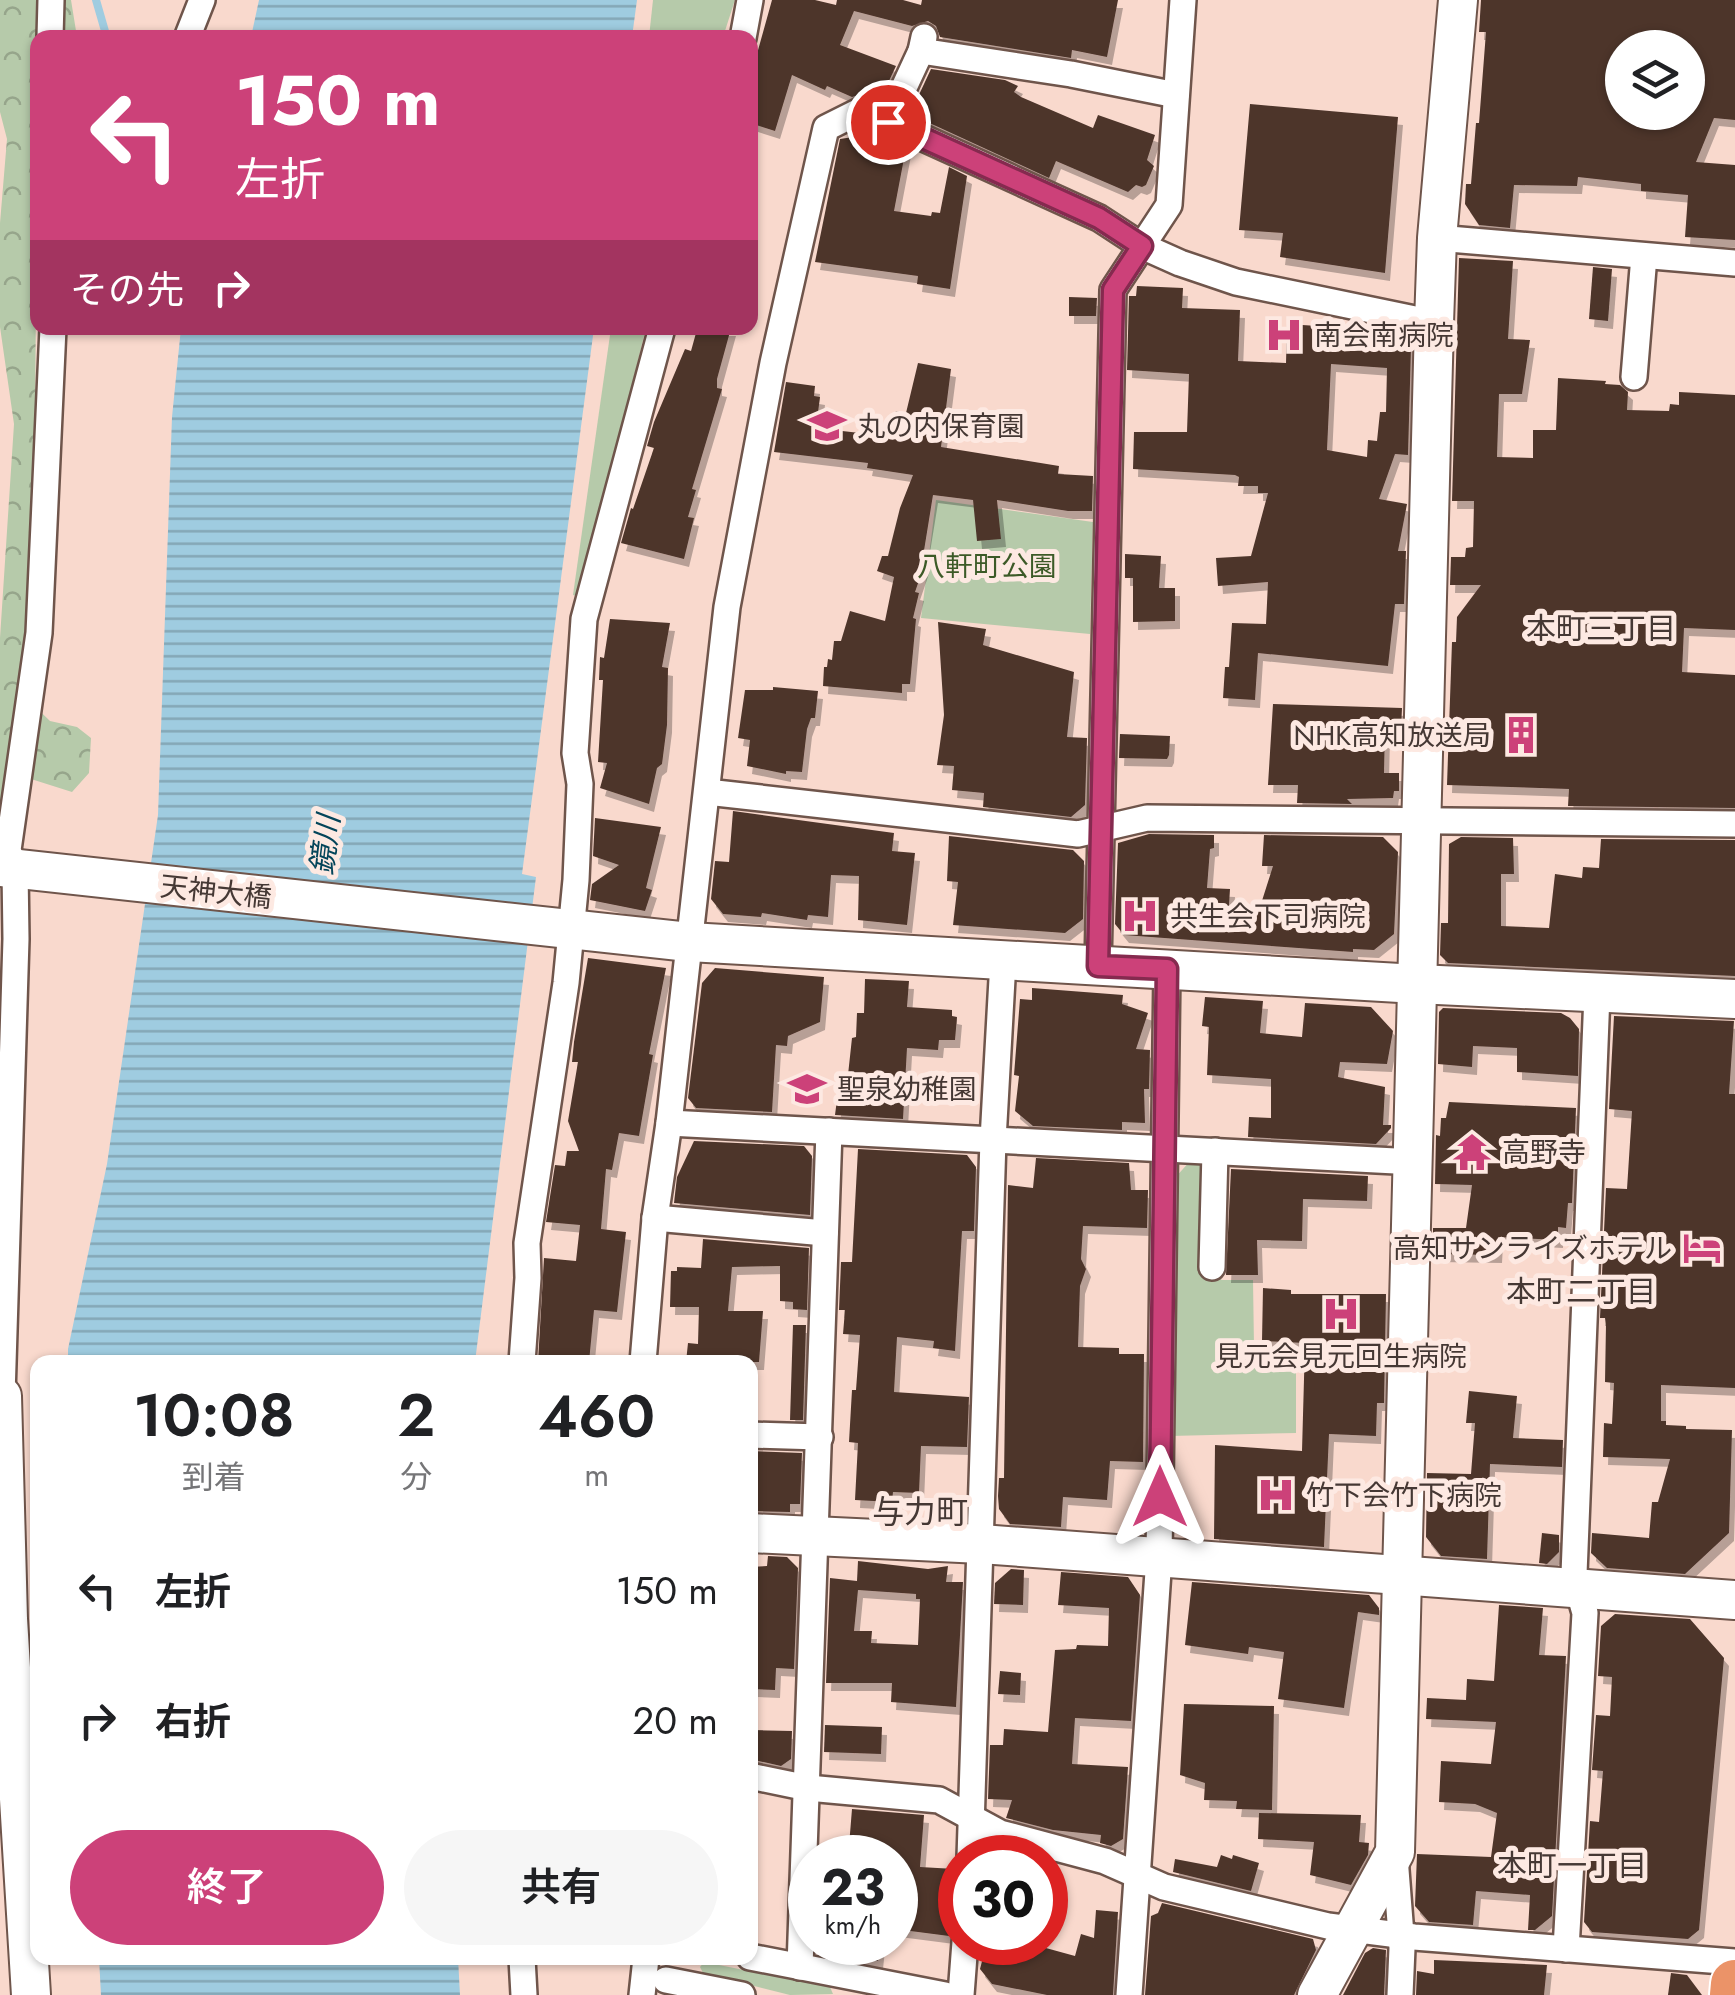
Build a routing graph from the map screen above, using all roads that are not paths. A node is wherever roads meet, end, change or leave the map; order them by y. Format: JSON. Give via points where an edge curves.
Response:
{"nodes":[{"id":1,"x":50,"y":0,"type":"edge"},
{"id":2,"x":202,"y":0,"type":"edge"},
{"id":3,"x":750,"y":0,"type":"edge"},
{"id":4,"x":1183,"y":0,"type":"edge"},
{"id":5,"x":1458,"y":0,"type":"edge"},
{"id":6,"x":50,"y":30,"type":"edge"},
{"id":7,"x":191,"y":30,"type":"edge"},
{"id":8,"x":744,"y":30,"type":"edge"},
{"id":9,"x":1176,"y":95,"type":"junction"},
{"id":10,"x":888,"y":122,"type":"junction"},
{"id":11,"x":1438,"y":238,"type":"junction"},
{"id":12,"x":1142,"y":246,"type":"junction"},
{"id":13,"x":1644,"y":256,"type":"junction"},
{"id":14,"x":1735,"y":263,"type":"edge"},
{"id":15,"x":1434,"y":323,"type":"junction"},
{"id":16,"x":53,"y":335,"type":"edge"},
{"id":17,"x":660,"y":335,"type":"edge"},
{"id":18,"x":1634,"y":378,"type":"dead end"},
{"id":19,"x":707,"y":792,"type":"junction"},
{"id":20,"x":1422,"y":822,"type":"junction"},
{"id":21,"x":1735,"y":824,"type":"edge"},
{"id":22,"x":1100,"y":828,"type":"junction"},
{"id":23,"x":5,"y":875,"type":"edge"},
{"id":24,"x":560,"y":929,"type":"junction"},
{"id":25,"x":689,"y":942,"type":"junction"},
{"id":26,"x":1003,"y":961,"type":"junction"},
{"id":27,"x":1098,"y":966,"type":"junction"},
{"id":28,"x":1167,"y":969,"type":"junction"},
{"id":29,"x":1417,"y":984,"type":"junction"},
{"id":30,"x":1597,"y":994,"type":"junction"},
{"id":31,"x":1735,"y":999,"type":"edge"},
{"id":32,"x":669,"y":1123,"type":"junction"},
{"id":33,"x":828,"y":1131,"type":"junction"},
{"id":34,"x":992,"y":1140,"type":"junction"},
{"id":35,"x":1163,"y":1147,"type":"junction"},
{"id":36,"x":1215,"y":1151,"type":"junction"},
{"id":37,"x":1415,"y":1162,"type":"junction"},
{"id":38,"x":655,"y":1218,"type":"junction"},
{"id":39,"x":825,"y":1234,"type":"junction"},
{"id":40,"x":1212,"y":1267,"type":"dead end"},
{"id":41,"x":522,"y":1355,"type":"edge"},
{"id":42,"x":644,"y":1355,"type":"edge"},
{"id":43,"x":2,"y":1396,"type":"edge"},
{"id":44,"x":758,"y":1435,"type":"edge"},
{"id":45,"x":820,"y":1437,"type":"junction"},
{"id":46,"x":2,"y":1485,"type":"edge"},
{"id":47,"x":758,"y":1533,"type":"edge"},
{"id":48,"x":817,"y":1536,"type":"junction"},
{"id":49,"x":982,"y":1544,"type":"junction"},
{"id":50,"x":1160,"y":1558,"type":"junction"},
{"id":51,"x":1402,"y":1577,"type":"junction"},
{"id":52,"x":1581,"y":1591,"type":"junction"},
{"id":53,"x":1735,"y":1600,"type":"edge"},
{"id":54,"x":758,"y":1778,"type":"edge"},
{"id":55,"x":808,"y":1788,"type":"junction"},
{"id":56,"x":970,"y":1818,"type":"junction"},
{"id":57,"x":970,"y":1835,"type":"edge"},
{"id":58,"x":1394,"y":1852,"type":"junction"},
{"id":59,"x":1137,"y":1876,"type":"junction"},
{"id":60,"x":1352,"y":1930,"type":"junction"},
{"id":61,"x":1407,"y":1936,"type":"junction"},
{"id":62,"x":1566,"y":1949,"type":"junction"},
{"id":63,"x":758,"y":1958,"type":"edge"},
{"id":64,"x":1735,"y":1962,"type":"edge"},
{"id":65,"x":522,"y":1965,"type":"edge"},
{"id":66,"x":645,"y":1965,"type":"edge"},
{"id":67,"x":963,"y":1965,"type":"edge"},
{"id":68,"x":800,"y":1966,"type":"junction"},
{"id":69,"x":666,"y":1977,"type":"edge"},
{"id":70,"x":1735,"y":1984,"type":"edge"},
{"id":71,"x":851,"y":1986,"type":"edge"},
{"id":72,"x":714,"y":1992,"type":"edge"},
{"id":73,"x":31,"y":1995,"type":"edge"},
{"id":74,"x":524,"y":1995,"type":"edge"},
{"id":75,"x":642,"y":1995,"type":"edge"},
{"id":76,"x":742,"y":1995,"type":"edge"},
{"id":77,"x":945,"y":1995,"type":"edge"},
{"id":78,"x":961,"y":1995,"type":"edge"},
{"id":79,"x":1129,"y":1995,"type":"edge"},
{"id":80,"x":1317,"y":1995,"type":"edge"},
{"id":81,"x":1400,"y":1995,"type":"edge"},
{"id":82,"x":1734,"y":1995,"type":"edge"}],
"edges":[{"from":1,"to":6,"type":"street"},
{"from":2,"to":7,"type":"street"},
{"from":3,"to":8,"type":"street"},
{"from":4,"to":9,"type":"street"},
{"from":5,"to":11,"type":"street"},
{"from":9,"to":10,"type":"street","via":[[923,44]]},
{"from":9,"to":12,"type":"street","via":[[1170,205]]},
{"from":10,"to":12,"type":"street","via":[[1099,218]]},
{"from":10,"to":19,"type":"street","via":[[862,110],[826,128],[772,363],[727,607]]},
{"from":11,"to":13,"type":"street"},
{"from":11,"to":15,"type":"street"},
{"from":12,"to":15,"type":"street","via":[[1236,282]]},
{"from":12,"to":22,"type":"street","via":[[1113,290]]},
{"from":13,"to":14,"type":"street"},
{"from":13,"to":18,"type":"street"},
{"from":15,"to":20,"type":"street"},
{"from":16,"to":23,"type":"street","via":[[39,634]]},
{"from":17,"to":24,"type":"street","via":[[584,618],[575,753],[577,861]]},
{"from":19,"to":22,"type":"street","via":[[1078,834]]},
{"from":19,"to":25,"type":"street"},
{"from":20,"to":21,"type":"street"},
{"from":20,"to":22,"type":"street","via":[[1147,818]]},
{"from":20,"to":29,"type":"street"},
{"from":22,"to":27,"type":"street"},
{"from":23,"to":24,"type":"street","name":"天神大橋","via":[[61,875]]},
{"from":23,"to":43,"type":"street"},
{"from":24,"to":25,"type":"street","name":"天神大橋"},
{"from":24,"to":41,"type":"street","via":[[566,983],[526,1243]]},
{"from":25,"to":26,"type":"street","name":"天神大橋"},
{"from":25,"to":32,"type":"street"},
{"from":26,"to":27,"type":"street","name":"天神大橋"},
{"from":26,"to":34,"type":"street"},
{"from":27,"to":28,"type":"street","name":"天神大橋"},
{"from":28,"to":29,"type":"street","name":"天神大橋"},
{"from":28,"to":35,"type":"street"},
{"from":29,"to":30,"type":"street","name":"天神大橋"},
{"from":29,"to":37,"type":"street"},
{"from":30,"to":31,"type":"street","name":"天神大橋"},
{"from":30,"to":52,"type":"street","via":[[1574,1574]]},
{"from":32,"to":33,"type":"street"},
{"from":32,"to":38,"type":"street"},
{"from":33,"to":34,"type":"street"},
{"from":33,"to":39,"type":"street"},
{"from":34,"to":35,"type":"street"},
{"from":34,"to":49,"type":"street"},
{"from":35,"to":36,"type":"street"},
{"from":35,"to":50,"type":"street"},
{"from":36,"to":37,"type":"street"},
{"from":36,"to":40,"type":"street"},
{"from":37,"to":51,"type":"street"},
{"from":38,"to":39,"type":"street"},
{"from":38,"to":42,"type":"street"},
{"from":39,"to":45,"type":"street"},
{"from":43,"to":46,"type":"street"},
{"from":44,"to":45,"type":"street"},
{"from":45,"to":48,"type":"street"},
{"from":46,"to":73,"type":"street"},
{"from":47,"to":48,"type":"street"},
{"from":48,"to":49,"type":"street"},
{"from":48,"to":55,"type":"street"},
{"from":49,"to":50,"type":"street"},
{"from":49,"to":56,"type":"street"},
{"from":50,"to":51,"type":"street"},
{"from":50,"to":59,"type":"street"},
{"from":51,"to":52,"type":"street"},
{"from":51,"to":58,"type":"street"},
{"from":52,"to":53,"type":"street"},
{"from":52,"to":62,"type":"street"},
{"from":54,"to":55,"type":"street"},
{"from":55,"to":56,"type":"street","via":[[939,1800]]},
{"from":55,"to":68,"type":"street"},
{"from":56,"to":57,"type":"street"},
{"from":56,"to":59,"type":"street"},
{"from":58,"to":60,"type":"street"},
{"from":58,"to":61,"type":"street"},
{"from":59,"to":60,"type":"street"},
{"from":59,"to":79,"type":"street"},
{"from":60,"to":61,"type":"street"},
{"from":60,"to":80,"type":"street"},
{"from":61,"to":62,"type":"street"},
{"from":61,"to":81,"type":"street"},
{"from":62,"to":64,"type":"street"},
{"from":63,"to":68,"type":"street"},
{"from":65,"to":74,"type":"street"},
{"from":66,"to":75,"type":"street"},
{"from":67,"to":78,"type":"street"},
{"from":68,"to":71,"type":"street"},
{"from":69,"to":72,"type":"street"},
{"from":70,"to":82,"type":"highway"},
{"from":71,"to":77,"type":"street"},
{"from":72,"to":76,"type":"street"}]}
